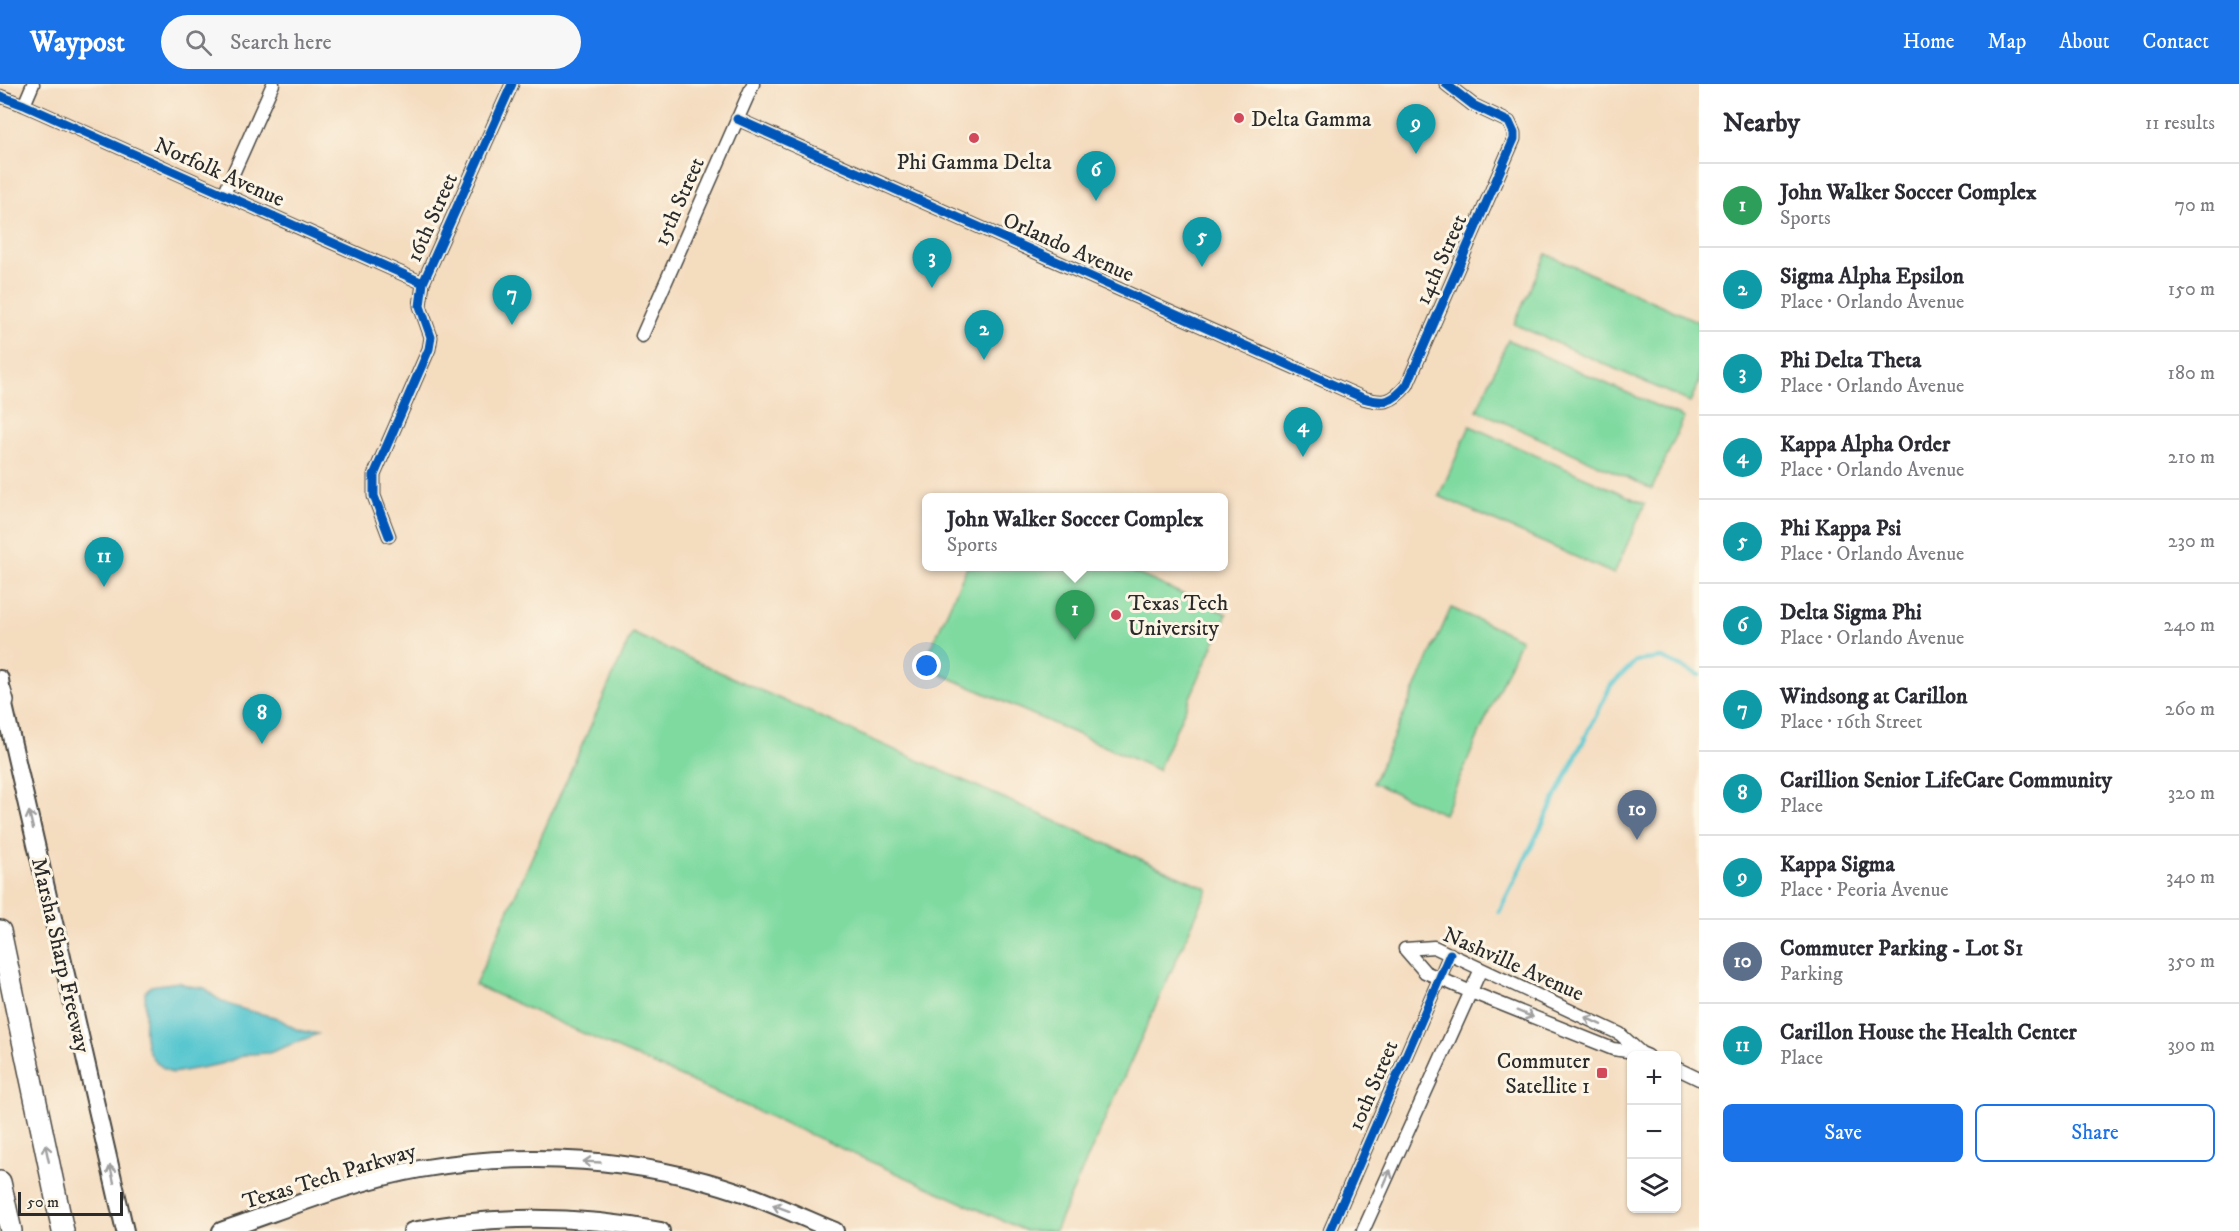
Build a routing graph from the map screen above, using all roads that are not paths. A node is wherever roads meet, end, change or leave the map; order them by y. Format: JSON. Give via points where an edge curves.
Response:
{"nodes":[{"id":1,"x":33,"y":84,"type":"edge"},
{"id":2,"x":273,"y":84,"type":"edge"},
{"id":3,"x":512,"y":84,"type":"edge"},
{"id":4,"x":753,"y":84,"type":"edge"},
{"id":5,"x":1446,"y":84,"type":"edge"},
{"id":6,"x":0,"y":96,"type":"edge"},
{"id":7,"x":24,"y":105,"type":"junction"},
{"id":8,"x":737,"y":119,"type":"junction"},
{"id":9,"x":224,"y":195,"type":"junction"},
{"id":10,"x":423,"y":283,"type":"junction"},
{"id":11,"x":642,"y":336,"type":"dead end"},
{"id":12,"x":1387,"y":401,"type":"joint"},
{"id":13,"x":388,"y":536,"type":"dead end"},
{"id":14,"x":0,"y":679,"type":"edge"},
{"id":15,"x":2,"y":696,"type":"edge"},
{"id":16,"x":0,"y":931,"type":"edge"},
{"id":17,"x":1450,"y":954,"type":"junction"},
{"id":18,"x":1480,"y":969,"type":"junction"},
{"id":19,"x":1439,"y":978,"type":"junction"},
{"id":20,"x":1471,"y":992,"type":"junction"},
{"id":21,"x":1627,"y":1051,"type":"edge"},
{"id":22,"x":1641,"y":1051,"type":"edge"},
{"id":23,"x":1681,"y":1070,"type":"edge"},
{"id":24,"x":1699,"y":1079,"type":"edge"},
{"id":25,"x":0,"y":1182,"type":"edge"},
{"id":26,"x":11,"y":1231,"type":"edge"},
{"id":27,"x":63,"y":1231,"type":"edge"},
{"id":28,"x":125,"y":1231,"type":"edge"},
{"id":29,"x":221,"y":1231,"type":"edge"},
{"id":30,"x":412,"y":1231,"type":"edge"},
{"id":31,"x":661,"y":1231,"type":"edge"},
{"id":32,"x":835,"y":1231,"type":"edge"},
{"id":33,"x":1329,"y":1231,"type":"edge"},
{"id":34,"x":1363,"y":1231,"type":"edge"}],
"edges":[{"from":1,"to":7,"type":"street"},
{"from":2,"to":9,"type":"street"},
{"from":3,"to":10,"type":"street","name":"16th Street"},
{"from":4,"to":8,"type":"street","name":"15th Street"},
{"from":5,"to":12,"type":"street","name":"14th Street","via":[[1473,105],[1512,124],[1514,139],[1407,386]]},
{"from":6,"to":7,"type":"street","name":"Norfolk Avenue"},
{"from":7,"to":9,"type":"street","name":"Norfolk Avenue"},
{"from":8,"to":11,"type":"street","name":"15th Street"},
{"from":8,"to":12,"type":"street","name":"Orlando Avenue","via":[[1363,398]]},
{"from":9,"to":10,"type":"street","name":"Norfolk Avenue"},
{"from":10,"to":13,"type":"street","name":"16th Street","via":[[420,306],[432,337],[429,350],[374,475],[374,496]]},
{"from":14,"to":15,"type":"main road","name":"Marsha Sharp Freeway"},
{"from":28,"to":15,"type":"main road","name":"Marsha Sharp Freeway","one_way":true},
{"from":27,"to":16,"type":"highway","one_way":true},
{"from":17,"to":18,"type":"street","name":"Nashville Avenue"},
{"from":17,"to":19,"type":"street","name":"10th Street"},
{"from":17,"to":19,"type":"street","name":"Nashville Avenue","via":[[1434,947],[1405,949],[1425,972]]},
{"from":18,"to":20,"type":"street"},
{"from":22,"to":18,"type":"street","name":"Nashville Avenue","one_way":true,"via":[[1620,1034]]},
{"from":19,"to":20,"type":"street","name":"Nashville Avenue"},
{"from":19,"to":33,"type":"street","name":"10th Street"},
{"from":20,"to":21,"type":"street","name":"Nashville Avenue","one_way":true},
{"from":34,"to":20,"type":"street","one_way":true},
{"from":23,"to":24,"type":"street"},
{"from":25,"to":26,"type":"highway"},
{"from":32,"to":29,"type":"main road","name":"Texas Tech Parkway","one_way":true,"via":[[742,1193],[683,1176],[616,1164],[546,1160],[420,1169],[365,1182]]},
{"from":30,"to":31,"type":"main road","via":[[450,1223],[524,1217],[601,1221]]}]}
